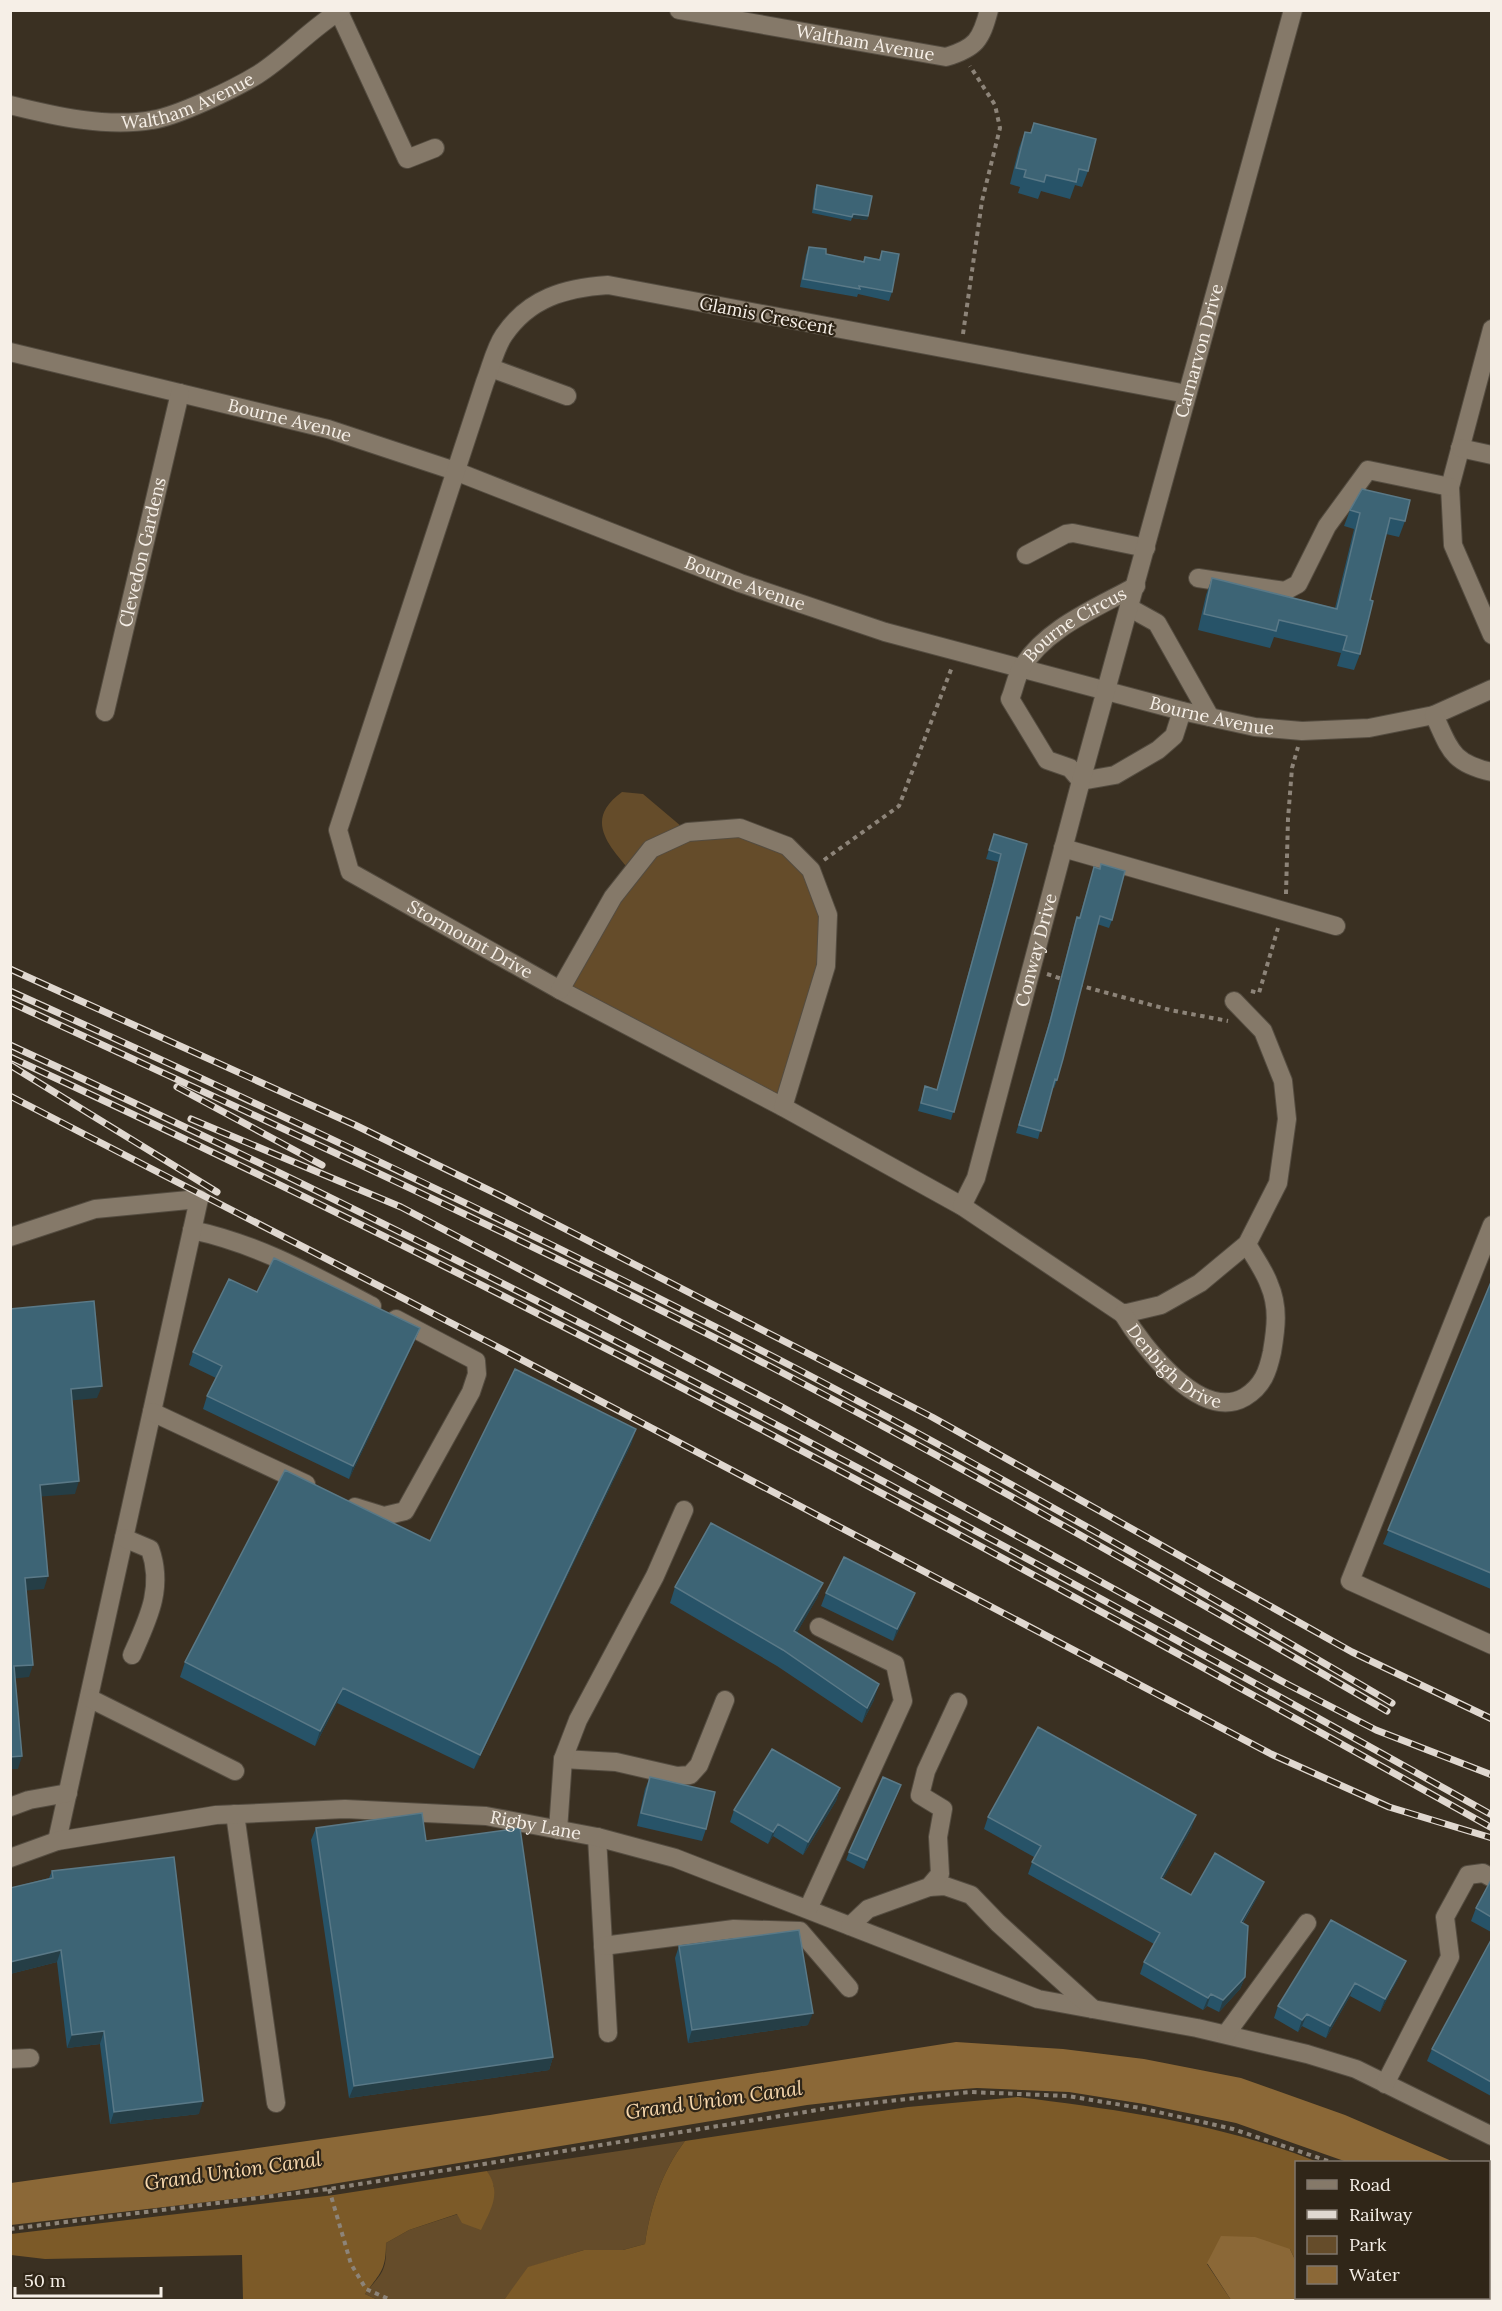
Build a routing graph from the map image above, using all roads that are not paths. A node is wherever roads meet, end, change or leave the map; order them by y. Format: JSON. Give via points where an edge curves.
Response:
{"nodes":[{"id":1,"x":680,"y":10,"type":"edge"},
{"id":2,"x":989,"y":10,"type":"edge"},
{"id":3,"x":1293,"y":10,"type":"edge"},
{"id":4,"x":340,"y":11,"type":"edge"},
{"id":5,"x":10,"y":105,"type":"edge"},
{"id":6,"x":435,"y":148,"type":"dead end"},
{"id":7,"x":1491,"y":329,"type":"edge"},
{"id":8,"x":10,"y":352,"type":"edge"},
{"id":9,"x":491,"y":368,"type":"junction"},
{"id":10,"x":180,"y":393,"type":"junction"},
{"id":11,"x":1187,"y":394,"type":"junction"},
{"id":12,"x":567,"y":396,"type":"dead end"},
{"id":13,"x":1461,"y":448,"type":"junction"},
{"id":14,"x":1491,"y":455,"type":"edge"},
{"id":15,"x":455,"y":471,"type":"junction"},
{"id":16,"x":1450,"y":487,"type":"junction"},
{"id":17,"x":1146,"y":548,"type":"junction"},
{"id":18,"x":1026,"y":555,"type":"dead end"},
{"id":19,"x":1198,"y":578,"type":"dead end"},
{"id":20,"x":1136,"y":586,"type":"junction"},
{"id":21,"x":1130,"y":609,"type":"junction"},
{"id":22,"x":1491,"y":635,"type":"edge"},
{"id":23,"x":1020,"y":670,"type":"junction"},
{"id":24,"x":1491,"y":689,"type":"edge"},
{"id":25,"x":1106,"y":693,"type":"junction"},
{"id":26,"x":1182,"y":711,"type":"junction"},
{"id":27,"x":105,"y":712,"type":"dead end"},
{"id":28,"x":1434,"y":715,"type":"junction"},
{"id":29,"x":1210,"y":717,"type":"junction"},
{"id":30,"x":1491,"y":772,"type":"edge"},
{"id":31,"x":1081,"y":782,"type":"junction"},
{"id":32,"x":1063,"y":848,"type":"junction"},
{"id":33,"x":1336,"y":926,"type":"dead end"},
{"id":34,"x":560,"y":990,"type":"junction"},
{"id":35,"x":1234,"y":1001,"type":"road end"},
{"id":36,"x":783,"y":1107,"type":"junction"},
{"id":37,"x":962,"y":1206,"type":"junction"},
{"id":38,"x":1491,"y":1225,"type":"edge"},
{"id":39,"x":192,"y":1230,"type":"junction"},
{"id":40,"x":10,"y":1237,"type":"edge"},
{"id":41,"x":1247,"y":1244,"type":"junction"},
{"id":42,"x":1123,"y":1314,"type":"junction"},
{"id":43,"x":152,"y":1413,"type":"junction"},
{"id":44,"x":322,"y":1491,"type":"edge"},
{"id":45,"x":342,"y":1501,"type":"edge"},
{"id":46,"x":684,"y":1510,"type":"dead end"},
{"id":47,"x":124,"y":1538,"type":"junction"},
{"id":48,"x":819,"y":1627,"type":"dead end"},
{"id":49,"x":1491,"y":1645,"type":"edge"},
{"id":50,"x":132,"y":1655,"type":"dead end"},
{"id":51,"x":89,"y":1698,"type":"junction"},
{"id":52,"x":726,"y":1700,"type":"dead end"},
{"id":53,"x":958,"y":1702,"type":"dead end"},
{"id":54,"x":563,"y":1760,"type":"junction"},
{"id":55,"x":235,"y":1771,"type":"dead end"},
{"id":56,"x":68,"y":1793,"type":"junction"},
{"id":57,"x":10,"y":1807,"type":"edge"},
{"id":58,"x":235,"y":1814,"type":"junction"},
{"id":59,"x":558,"y":1830,"type":"junction"},
{"id":60,"x":597,"y":1837,"type":"junction"},
{"id":61,"x":57,"y":1841,"type":"junction"},
{"id":62,"x":10,"y":1858,"type":"edge"},
{"id":63,"x":1491,"y":1878,"type":"edge"},
{"id":64,"x":929,"y":1887,"type":"junction"},
{"id":65,"x":808,"y":1909,"type":"junction"},
{"id":66,"x":1307,"y":1923,"type":"dead end"},
{"id":67,"x":850,"y":1926,"type":"junction"},
{"id":68,"x":603,"y":1946,"type":"junction"},
{"id":69,"x":849,"y":1988,"type":"dead end"},
{"id":70,"x":1092,"y":2009,"type":"junction"},
{"id":71,"x":608,"y":2033,"type":"dead end"},
{"id":72,"x":1226,"y":2034,"type":"junction"},
{"id":73,"x":30,"y":2058,"type":"dead end"},
{"id":74,"x":10,"y":2059,"type":"edge"},
{"id":75,"x":1385,"y":2084,"type":"junction"},
{"id":76,"x":276,"y":2103,"type":"dead end"},
{"id":77,"x":1491,"y":2136,"type":"edge"}],
"edges":[{"from":1,"to":2,"type":"street","name":"Waltham Avenue","via":[[946,57],[969,50],[983,32]]},
{"from":3,"to":11,"type":"street","name":"Carnarvon Drive"},
{"from":4,"to":5,"type":"street","name":"Waltham Avenue","via":[[258,74],[208,100],[152,120],[98,121]]},
{"from":4,"to":6,"type":"street","via":[[407,159]]},
{"from":7,"to":13,"type":"street"},
{"from":8,"to":10,"type":"street","name":"Bourne Avenue"},
{"from":9,"to":11,"type":"street","name":"Glamis Crescent","via":[[503,336],[523,313],[547,297],[574,287],[608,285]]},
{"from":9,"to":12,"type":"street"},
{"from":9,"to":15,"type":"street","name":"Glamis Crescent"},
{"from":10,"to":15,"type":"street","name":"Bourne Avenue","via":[[328,429]]},
{"from":10,"to":27,"type":"street","name":"Clevedon Gardens"},
{"from":11,"to":17,"type":"street","name":"Carnarvon Drive"},
{"from":13,"to":14,"type":"street"},
{"from":13,"to":16,"type":"street"},
{"from":15,"to":23,"type":"street","name":"Bourne Avenue","via":[[740,583],[885,632]]},
{"from":15,"to":34,"type":"street","name":"Stormount Drive","via":[[338,830],[350,872]]},
{"from":16,"to":19,"type":"street","via":[[1368,470],[1328,525],[1298,584],[1285,591]]},
{"from":16,"to":22,"type":"street","via":[[1453,545]]},
{"from":17,"to":18,"type":"street","via":[[1073,533]]},
{"from":17,"to":20,"type":"street","name":"Carnarvon Drive"},
{"from":20,"to":21,"type":"street","name":"Carnarvon Drive"},
{"from":20,"to":23,"type":"street","name":"Bourne Circus","via":[[1058,631],[1037,648]]},
{"from":21,"to":25,"type":"street","name":"Carnarvon Drive"},
{"from":21,"to":29,"type":"street","via":[[1157,623]]},
{"from":23,"to":25,"type":"street","name":"Bourne Avenue"},
{"from":23,"to":31,"type":"street","name":"Bourne Circus","via":[[1010,699],[1047,760],[1070,768]]},
{"from":24,"to":28,"type":"street","name":"Bourne Avenue"},
{"from":25,"to":26,"type":"street","name":"Bourne Avenue"},
{"from":25,"to":31,"type":"street","name":"Conway Drive"},
{"from":26,"to":29,"type":"street","name":"Bourne Avenue"},
{"from":26,"to":31,"type":"street","via":[[1174,736],[1158,750],[1115,775]]},
{"from":28,"to":29,"type":"street","name":"Bourne Avenue","via":[[1369,728],[1302,731],[1255,727]]},
{"from":28,"to":30,"type":"street","via":[[1452,752],[1464,764]]},
{"from":31,"to":32,"type":"street","name":"Conway Drive"},
{"from":32,"to":33,"type":"street"},
{"from":32,"to":37,"type":"street","name":"Conway Drive","via":[[976,1178]]},
{"from":34,"to":36,"type":"street","name":"Stormount Drive"},
{"from":34,"to":36,"type":"street","via":[[613,897],[651,849],[688,832],[740,828],[788,846],[811,870],[828,915],[826,966]]},
{"from":35,"to":41,"type":"street","name":"Denbigh Drive","via":[[1263,1031],[1283,1081],[1287,1119],[1278,1183]]},
{"from":36,"to":37,"type":"street","name":"Stormount Drive"},
{"from":37,"to":42,"type":"street","name":"Denbigh Drive"},
{"from":38,"to":49,"type":"street","via":[[1350,1581]]},
{"from":39,"to":40,"type":"street","via":[[199,1199],[95,1209]]},
{"from":39,"to":43,"type":"street"},
{"from":39,"to":45,"type":"street","via":[[230,1238],[286,1260],[476,1361],[477,1374],[471,1392],[405,1511],[384,1516]]},
{"from":41,"to":42,"type":"street","name":"Denbigh Drive","via":[[1190,1289],[1161,1305]]},
{"from":41,"to":42,"type":"street","name":"Denbigh Drive","via":[[1270,1285],[1277,1318],[1269,1370],[1257,1390],[1240,1400],[1216,1402],[1185,1386],[1139,1342]]},
{"from":43,"to":44,"type":"street"},
{"from":43,"to":47,"type":"street"},
{"from":46,"to":54,"type":"street","via":[[655,1575],[578,1720]]},
{"from":47,"to":50,"type":"street","via":[[150,1549],[156,1575],[153,1607]]},
{"from":47,"to":51,"type":"street"},
{"from":48,"to":65,"type":"street","via":[[895,1664],[903,1701]]},
{"from":51,"to":55,"type":"street"},
{"from":51,"to":56,"type":"street"},
{"from":52,"to":54,"type":"street","via":[[699,1765],[690,1774],[676,1776],[616,1762]]},
{"from":53,"to":64,"type":"street","via":[[920,1795],[943,1809],[938,1837],[940,1875]]},
{"from":54,"to":59,"type":"street"},
{"from":56,"to":57,"type":"street"},
{"from":56,"to":61,"type":"street"},
{"from":58,"to":59,"type":"street","name":"Rigby Lane","via":[[345,1809],[486,1816]]},
{"from":58,"to":61,"type":"street","name":"Rigby Lane"},
{"from":58,"to":76,"type":"street"},
{"from":59,"to":60,"type":"street","name":"Rigby Lane"},
{"from":60,"to":65,"type":"street","name":"Rigby Lane","via":[[675,1858]]},
{"from":60,"to":68,"type":"street"},
{"from":61,"to":62,"type":"street","name":"Rigby Lane"},
{"from":63,"to":75,"type":"street","via":[[1483,1873],[1468,1875],[1445,1917],[1450,1957]]},
{"from":64,"to":67,"type":"street","via":[[868,1909]]},
{"from":64,"to":70,"type":"street","via":[[945,1886],[971,1895]]},
{"from":65,"to":67,"type":"street","name":"Rigby Lane"},
{"from":66,"to":72,"type":"street"},
{"from":67,"to":70,"type":"street","name":"Rigby Lane","via":[[1038,1999]]},
{"from":68,"to":69,"type":"street","via":[[734,1929],[800,1931]]},
{"from":68,"to":71,"type":"street"},
{"from":70,"to":72,"type":"street","name":"Rigby Lane"},
{"from":72,"to":75,"type":"street","name":"Rigby Lane","via":[[1356,2069]]},
{"from":73,"to":74,"type":"street"},
{"from":75,"to":77,"type":"street","name":"Rigby Lane"}]}
